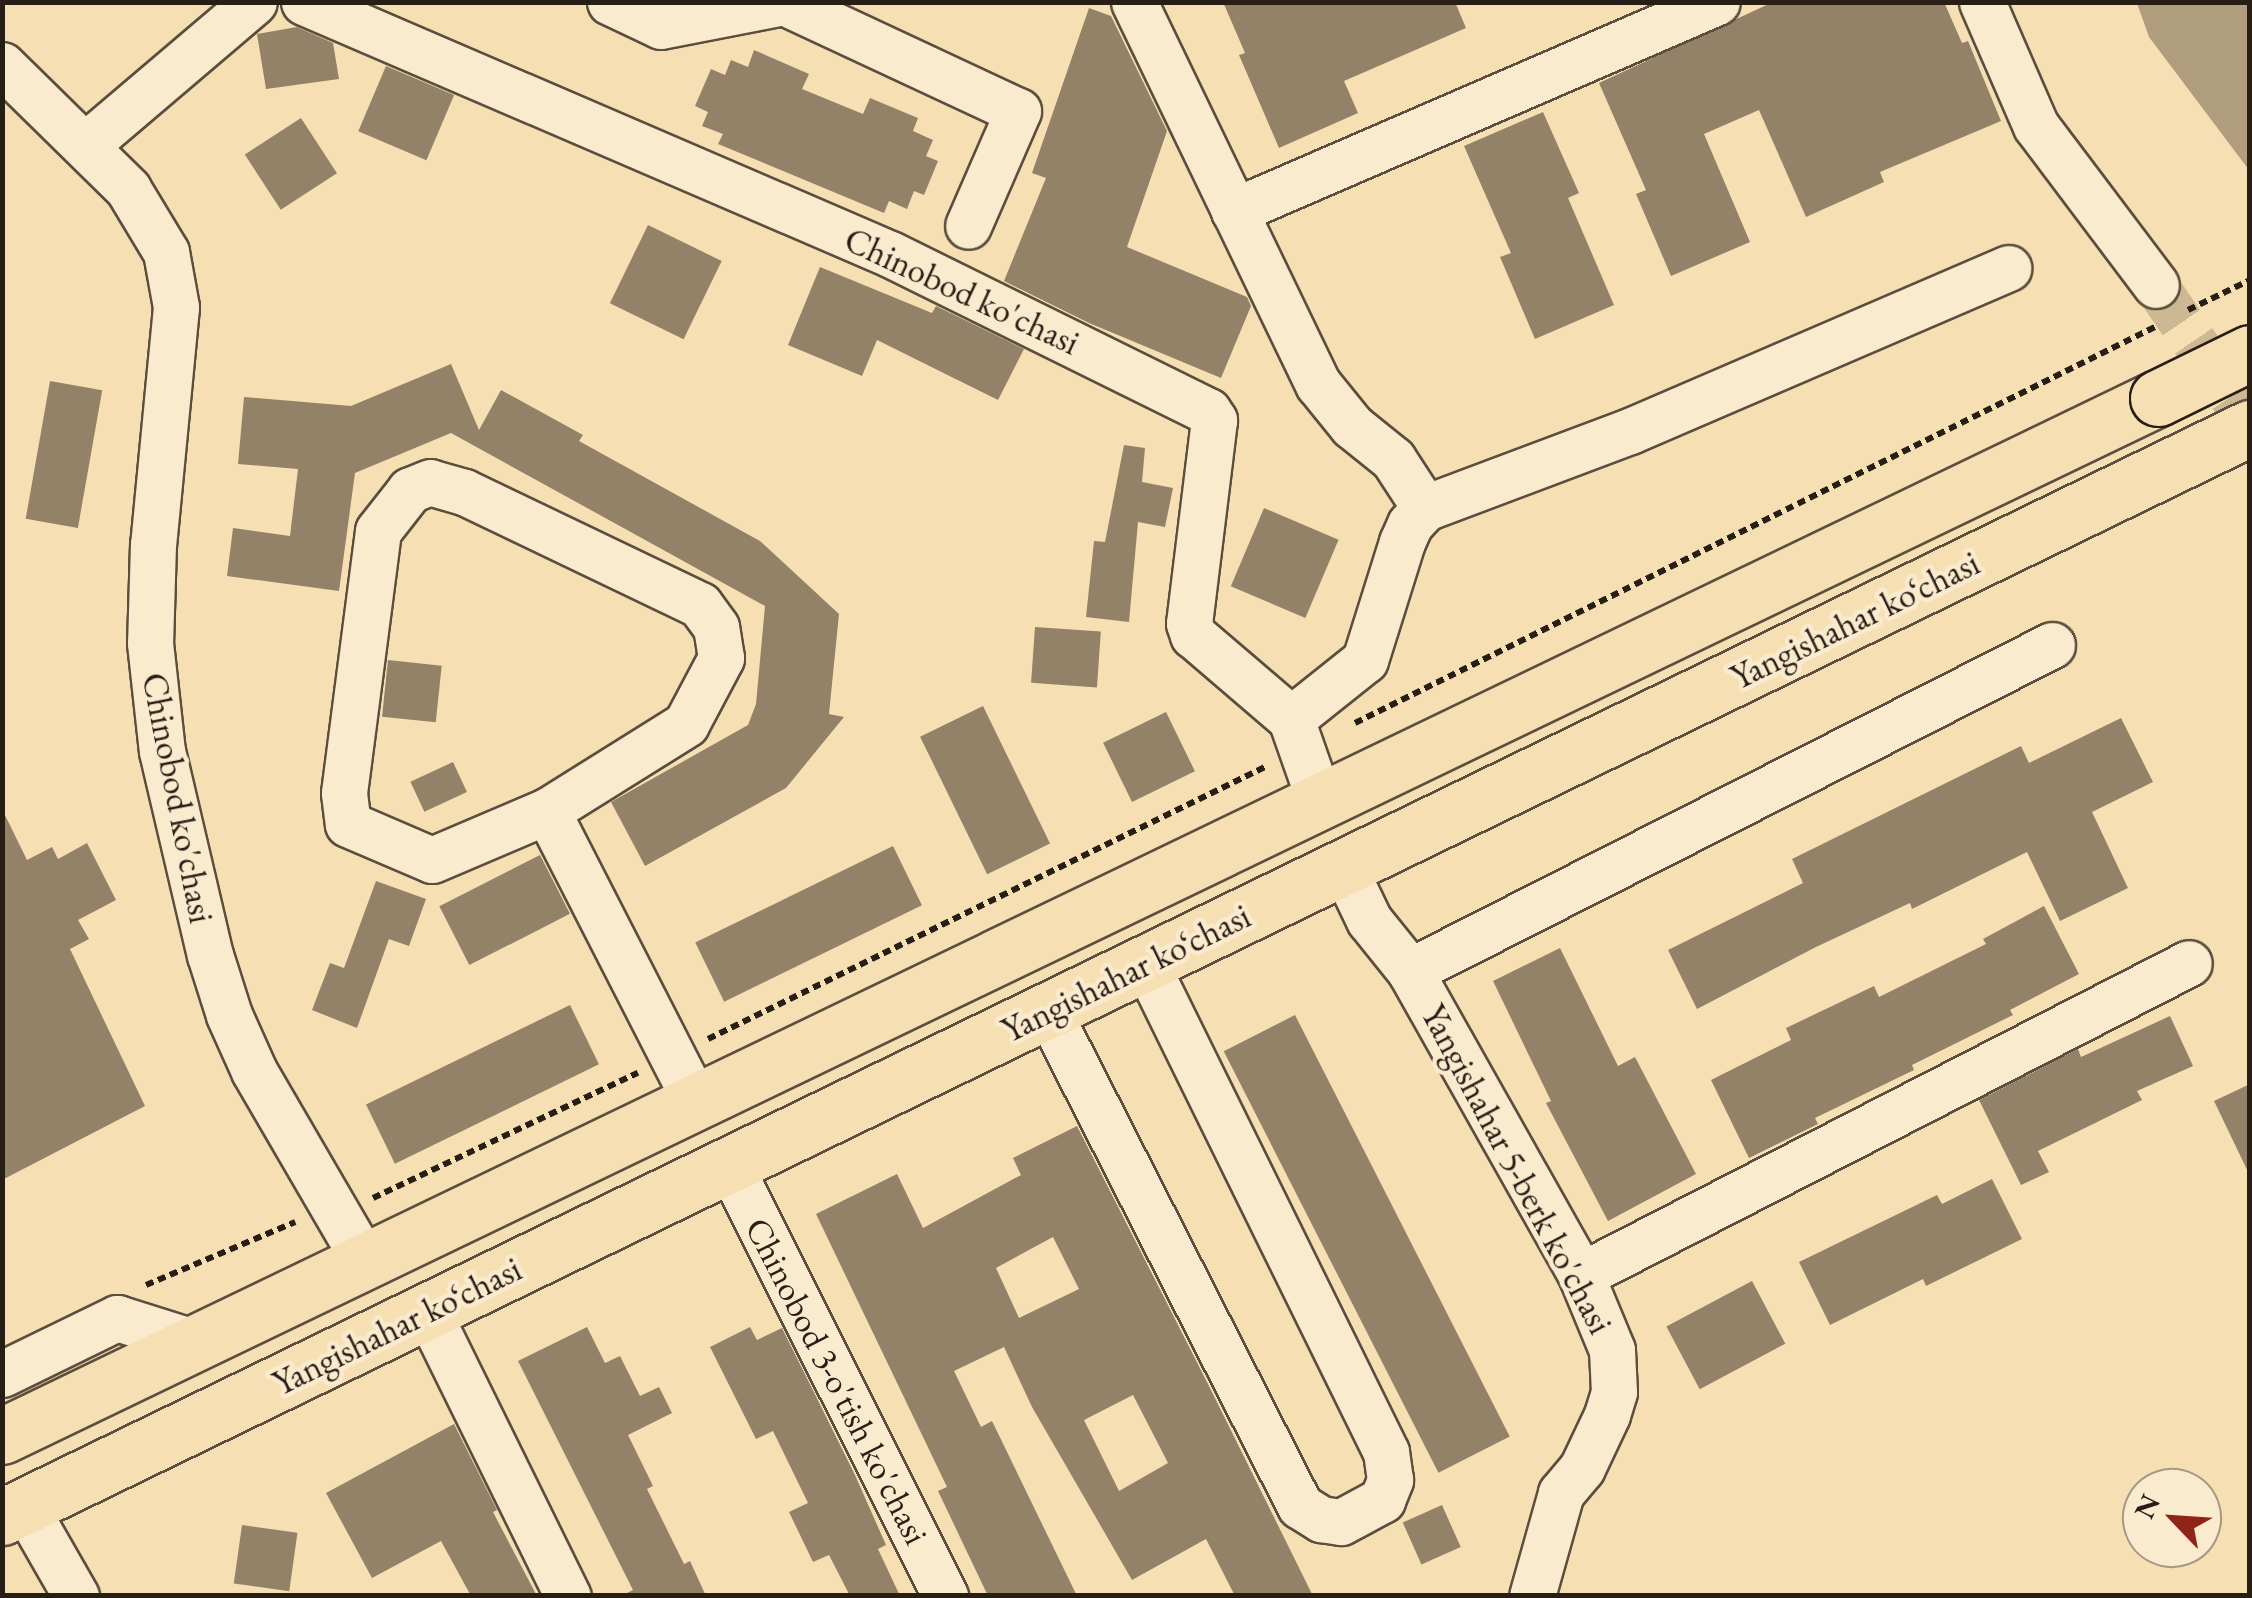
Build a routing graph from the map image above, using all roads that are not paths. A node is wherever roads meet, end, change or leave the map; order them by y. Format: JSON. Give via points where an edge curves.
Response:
{"nodes":[{"id":1,"x":254,"y":2,"type":"edge"},
{"id":2,"x":304,"y":2,"type":"edge"},
{"id":3,"x":610,"y":2,"type":"edge"},
{"id":4,"x":784,"y":2,"type":"edge"},
{"id":5,"x":1134,"y":2,"type":"edge"},
{"id":6,"x":1717,"y":2,"type":"edge"},
{"id":7,"x":1982,"y":2,"type":"edge"},
{"id":8,"x":2,"y":65,"type":"edge"},
{"id":9,"x":87,"y":144,"type":"junction"},
{"id":10,"x":1234,"y":212,"type":"junction"},
{"id":11,"x":968,"y":226,"type":"dead end"},
{"id":12,"x":2008,"y":268,"type":"dead end"},
{"id":13,"x":2165,"y":308,"type":"tunnel mouth"},
{"id":14,"x":2250,"y":353,"type":"edge"},
{"id":15,"x":2250,"y":428,"type":"edge"},
{"id":16,"x":1425,"y":508,"type":"junction"},
{"id":17,"x":2052,"y":644,"type":"dead end"},
{"id":18,"x":1295,"y":735,"type":"junction"},
{"id":19,"x":1320,"y":802,"type":"junction"},
{"id":20,"x":547,"y":811,"type":"junction"},
{"id":21,"x":1344,"y":868,"type":"junction"},
{"id":22,"x":1146,"y":964,"type":"junction"},
{"id":23,"x":2189,"y":964,"type":"dead end"},
{"id":24,"x":1410,"y":971,"type":"junction"},
{"id":25,"x":1048,"y":1011,"type":"junction"},
{"id":26,"x":863,"y":1021,"type":"junction"},
{"id":27,"x":684,"y":1079,"type":"junction"},
{"id":28,"x":896,"y":1085,"type":"junction"},
{"id":29,"x":730,"y":1166,"type":"junction"},
{"id":30,"x":541,"y":1177,"type":"junction"},
{"id":31,"x":574,"y":1241,"type":"junction"},
{"id":32,"x":365,"y":1262,"type":"junction"},
{"id":33,"x":1581,"y":1275,"type":"junction"},
{"id":34,"x":428,"y":1312,"type":"junction"},
{"id":35,"x":196,"y":1343,"type":"junction"},
{"id":36,"x":2,"y":1374,"type":"edge"},
{"id":37,"x":2,"y":1436,"type":"edge"},
{"id":38,"x":14,"y":1512,"type":"edge"},
{"id":39,"x":76,"y":1596,"type":"edge"},
{"id":40,"x":568,"y":1596,"type":"edge"},
{"id":41,"x":946,"y":1596,"type":"edge"},
{"id":42,"x":1532,"y":1596,"type":"edge"}],
"edges":[{"from":1,"to":9,"type":"street"},
{"from":2,"to":18,"type":"street","name":"Chinobod ko'chasi","via":[[890,254],[1208,411],[1214,420],[1189,624]]},
{"from":3,"to":4,"type":"street","via":[[662,26]]},
{"from":4,"to":11,"type":"street","via":[[1018,111]]},
{"from":5,"to":10,"type":"street"},
{"from":6,"to":10,"type":"street"},
{"from":7,"to":13,"type":"street","via":[[2036,126]]},
{"from":8,"to":9,"type":"street","name":"Chinobod ko'chasi"},
{"from":9,"to":32,"type":"street","name":"Chinobod ko'chasi","via":[[146,212],[174,288],[150,643],[162,751],[196,898],[241,1043]]},
{"from":10,"to":16,"type":"street","via":[[1318,384],[1352,426],[1393,459]]},
{"from":12,"to":16,"type":"street","via":[[1630,431]]},
{"from":14,"to":19,"type":"main road","name":"Yangishahar ko‘chasi","bridge":true},
{"from":15,"to":21,"type":"main road","name":"Yangishahar ko‘chasi"},
{"from":16,"to":18,"type":"street","via":[[1402,542],[1365,660]]},
{"from":17,"to":24,"type":"street"},
{"from":18,"to":19,"type":"street","name":"Chinobod ko'chasi"},
{"from":19,"to":26,"type":"main road","name":"Yangishahar ko‘chasi"},
{"from":20,"to":20,"type":"street","via":[[432,860],[348,824],[344,793],[378,531],[410,490],[430,482],[700,605],[716,627],[721,658],[686,724]]},
{"from":20,"to":27,"type":"street"},
{"from":21,"to":22,"type":"main road","name":"Yangishahar ko‘chasi"},
{"from":21,"to":24,"type":"street","name":"Yangishahar 5-berk ko'chasi","via":[[1369,920]]},
{"from":22,"to":25,"type":"main road","name":"Yangishahar ko‘chasi"},
{"from":22,"to":25,"type":"street","via":[[1386,1452],[1390,1480],[1382,1500],[1341,1522],[1300,1506]]},
{"from":23,"to":33,"type":"street"},
{"from":24,"to":33,"type":"street","name":"Yangishahar 5-berk ko'chasi"},
{"from":25,"to":28,"type":"main road","name":"Yangishahar ko‘chasi"},
{"from":26,"to":27,"type":"main road","name":"Yangishahar ko‘chasi"},
{"from":26,"to":28,"type":"main road"},
{"from":27,"to":30,"type":"main road","name":"Yangishahar ko‘chasi"},
{"from":28,"to":29,"type":"main road","name":"Yangishahar ko‘chasi"},
{"from":29,"to":31,"type":"main road","name":"Yangishahar ko‘chasi"},
{"from":29,"to":41,"type":"street","name":"Chinobod 3-o'tish ko'chasi"},
{"from":30,"to":31,"type":"main road"},
{"from":30,"to":32,"type":"main road","name":"Yangishahar ko‘chasi"},
{"from":31,"to":34,"type":"main road","name":"Yangishahar ko‘chasi"},
{"from":32,"to":35,"type":"main road","name":"Yangishahar ko‘chasi"},
{"from":33,"to":42,"type":"street","name":"Yangishahar 5-berk ko'chasi","via":[[1612,1350],[1614,1392],[1582,1468],[1561,1493]]},
{"from":34,"to":38,"type":"main road","name":"Yangishahar ko‘chasi"},
{"from":34,"to":40,"type":"street"},
{"from":35,"to":36,"type":"street","via":[[117,1318]]},
{"from":35,"to":37,"type":"main road","name":"Yangishahar ko‘chasi"},
{"from":38,"to":39,"type":"street"}]}
